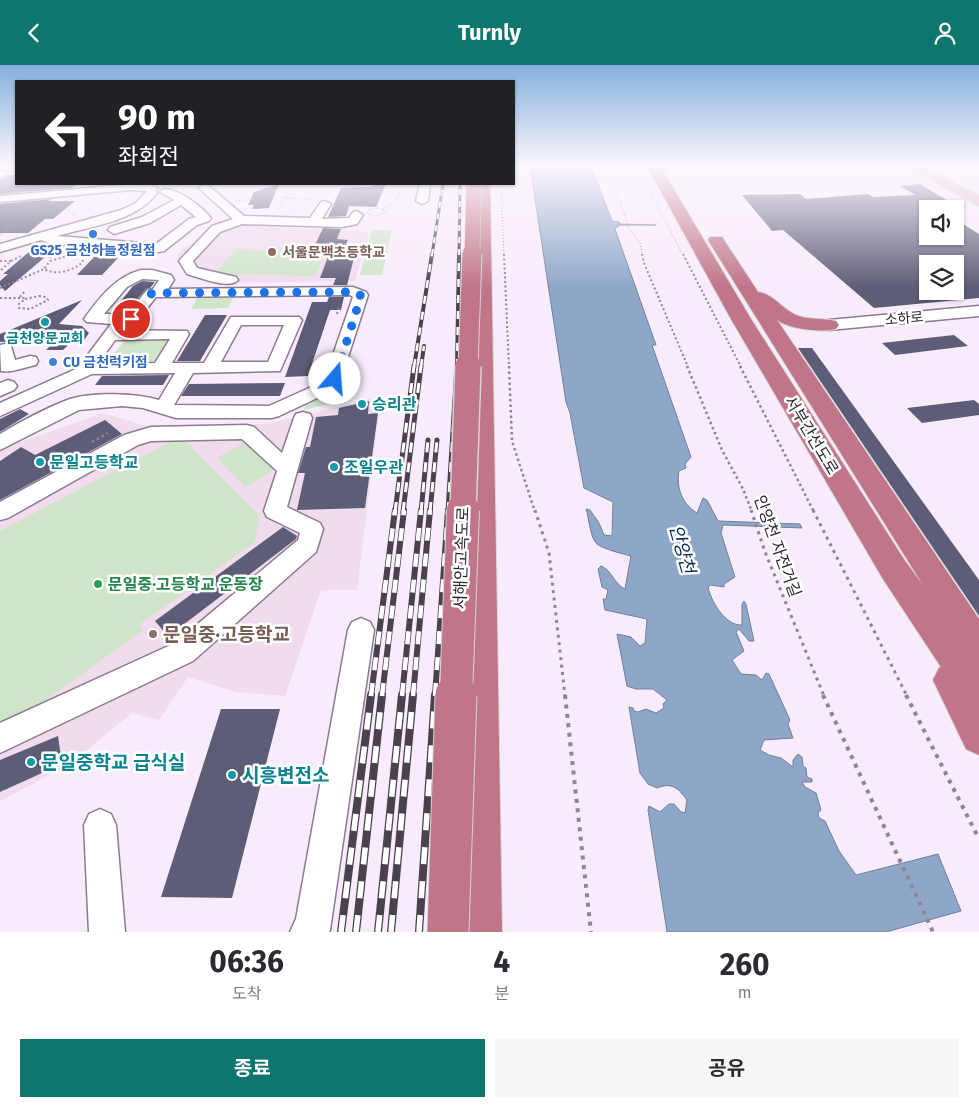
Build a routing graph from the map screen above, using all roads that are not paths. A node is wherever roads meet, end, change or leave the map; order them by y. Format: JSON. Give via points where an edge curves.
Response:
{"nodes":[{"id":1,"x":137,"y":206,"type":"edge"},
{"id":2,"x":170,"y":206,"type":"edge"},
{"id":3,"x":190,"y":206,"type":"edge"},
{"id":4,"x":227,"y":206,"type":"edge"},
{"id":5,"x":321,"y":206,"type":"edge"},
{"id":6,"x":473,"y":206,"type":"edge"},
{"id":7,"x":483,"y":206,"type":"edge"},
{"id":8,"x":676,"y":206,"type":"edge"},
{"id":9,"x":695,"y":206,"type":"edge"},
{"id":10,"x":194,"y":210,"type":"junction"},
{"id":11,"x":357,"y":215,"type":"dead end"},
{"id":12,"x":241,"y":220,"type":"junction"},
{"id":13,"x":314,"y":222,"type":"junction"},
{"id":14,"x":169,"y":225,"type":"dead end"},
{"id":15,"x":143,"y":234,"type":"dead end"},
{"id":16,"x":43,"y":236,"type":"junction"},
{"id":17,"x":82,"y":240,"type":"junction"},
{"id":18,"x":117,"y":243,"type":"junction"},
{"id":19,"x":0,"y":248,"type":"edge"},
{"id":20,"x":265,"y":279,"type":"dead end"},
{"id":21,"x":230,"y":280,"type":"dead end"},
{"id":22,"x":746,"y":287,"type":"junction"},
{"id":23,"x":214,"y":292,"type":"junction"},
{"id":24,"x":157,"y":293,"type":"junction"},
{"id":25,"x":979,"y":311,"type":"edge"},
{"id":26,"x":123,"y":319,"type":"junction"},
{"id":27,"x":829,"y":325,"type":"junction"},
{"id":28,"x":110,"y":335,"type":"junction"},
{"id":29,"x":0,"y":351,"type":"edge"},
{"id":30,"x":30,"y":361,"type":"dead end"},
{"id":31,"x":210,"y":367,"type":"junction"},
{"id":32,"x":161,"y":368,"type":"junction"},
{"id":33,"x":187,"y":368,"type":"junction"},
{"id":34,"x":84,"y":371,"type":"junction"},
{"id":35,"x":801,"y":373,"type":"junction"},
{"id":36,"x":163,"y":408,"type":"junction"},
{"id":37,"x":0,"y":410,"type":"edge"},
{"id":38,"x":303,"y":418,"type":"dead end"},
{"id":39,"x":0,"y":443,"type":"edge"},
{"id":40,"x":288,"y":470,"type":"junction"},
{"id":41,"x":0,"y":512,"type":"edge"},
{"id":42,"x":894,"y":570,"type":"junction"},
{"id":43,"x":932,"y":570,"type":"junction"},
{"id":44,"x":361,"y":630,"type":"dead end"},
{"id":45,"x":979,"y":631,"type":"edge"},
{"id":46,"x":979,"y":649,"type":"edge"},
{"id":47,"x":979,"y":698,"type":"edge"},
{"id":48,"x":979,"y":736,"type":"edge"},
{"id":49,"x":0,"y":738,"type":"edge"},
{"id":50,"x":100,"y":825,"type":"dead end"},
{"id":51,"x":107,"y":932,"type":"edge"},
{"id":52,"x":308,"y":932,"type":"edge"},
{"id":53,"x":448,"y":932,"type":"edge"},
{"id":54,"x":478,"y":932,"type":"edge"}],
"edges":[{"from":1,"to":16,"type":"street","via":[[125,213]]},
{"from":2,"to":17,"type":"street","via":[[146,220]]},
{"from":3,"to":10,"type":"street"},
{"from":4,"to":12,"type":"street"},
{"from":5,"to":13,"type":"street"},
{"from":6,"to":53,"type":"highway","name":"서해안고속도로","bridge":true},
{"from":7,"to":54,"type":"highway","name":"서해안고속도로"},
{"from":8,"to":42,"type":"highway","name":"서부간선도로"},
{"from":9,"to":22,"type":"highway","name":"서부간선도로"},
{"from":10,"to":14,"type":"street"},
{"from":10,"to":18,"type":"street","via":[[204,218],[193,222],[159,248]]},
{"from":11,"to":13,"type":"street","via":[[350,222]]},
{"from":12,"to":13,"type":"street"},
{"from":12,"to":21,"type":"street","via":[[216,229],[186,261],[192,271]]},
{"from":15,"to":18,"type":"street"},
{"from":16,"to":17,"type":"street"},
{"from":16,"to":19,"type":"street"},
{"from":17,"to":18,"type":"street"},
{"from":20,"to":23,"type":"street","via":[[243,280]]},
{"from":22,"to":27,"type":"highway","via":[[791,321]]},
{"from":22,"to":35,"type":"highway","name":"서부간선도로"},
{"from":23,"to":24,"type":"street"},
{"from":23,"to":36,"type":"street","via":[[352,291],[361,296],[335,379],[328,386],[273,412],[176,411]]},
{"from":24,"to":26,"type":"street","via":[[152,293],[131,319]]},
{"from":24,"to":26,"type":"street","via":[[166,278],[152,274],[128,277],[92,319]]},
{"from":25,"to":27,"type":"street","name":"소하로"},
{"from":26,"to":28,"type":"street"},
{"from":27,"to":35,"type":"highway","via":[[814,329],[800,341]]},
{"from":28,"to":32,"type":"street","via":[[181,334]]},
{"from":28,"to":34,"type":"street"},
{"from":29,"to":30,"type":"street","via":[[4,349],[7,367]]},
{"from":31,"to":31,"type":"street","via":[[274,367],[294,320],[236,320]]},
{"from":31,"to":33,"type":"street"},
{"from":32,"to":33,"type":"street"},
{"from":32,"to":34,"type":"street"},
{"from":33,"to":36,"type":"street"},
{"from":34,"to":37,"type":"street"},
{"from":35,"to":43,"type":"highway","name":"서부간선도로"},
{"from":36,"to":39,"type":"street","via":[[145,401],[75,404]]},
{"from":38,"to":40,"type":"street"},
{"from":40,"to":41,"type":"street","via":[[248,432],[151,434],[131,440]]},
{"from":40,"to":49,"type":"street","via":[[275,511],[312,529],[308,545],[184,652]]},
{"from":42,"to":47,"type":"highway","name":"서부간선도로"},
{"from":42,"to":48,"type":"highway"},
{"from":43,"to":45,"type":"highway"},
{"from":43,"to":46,"type":"highway","name":"서부간선도로"},
{"from":44,"to":52,"type":"street","via":[[312,930]]},
{"from":50,"to":51,"type":"street"}]}
